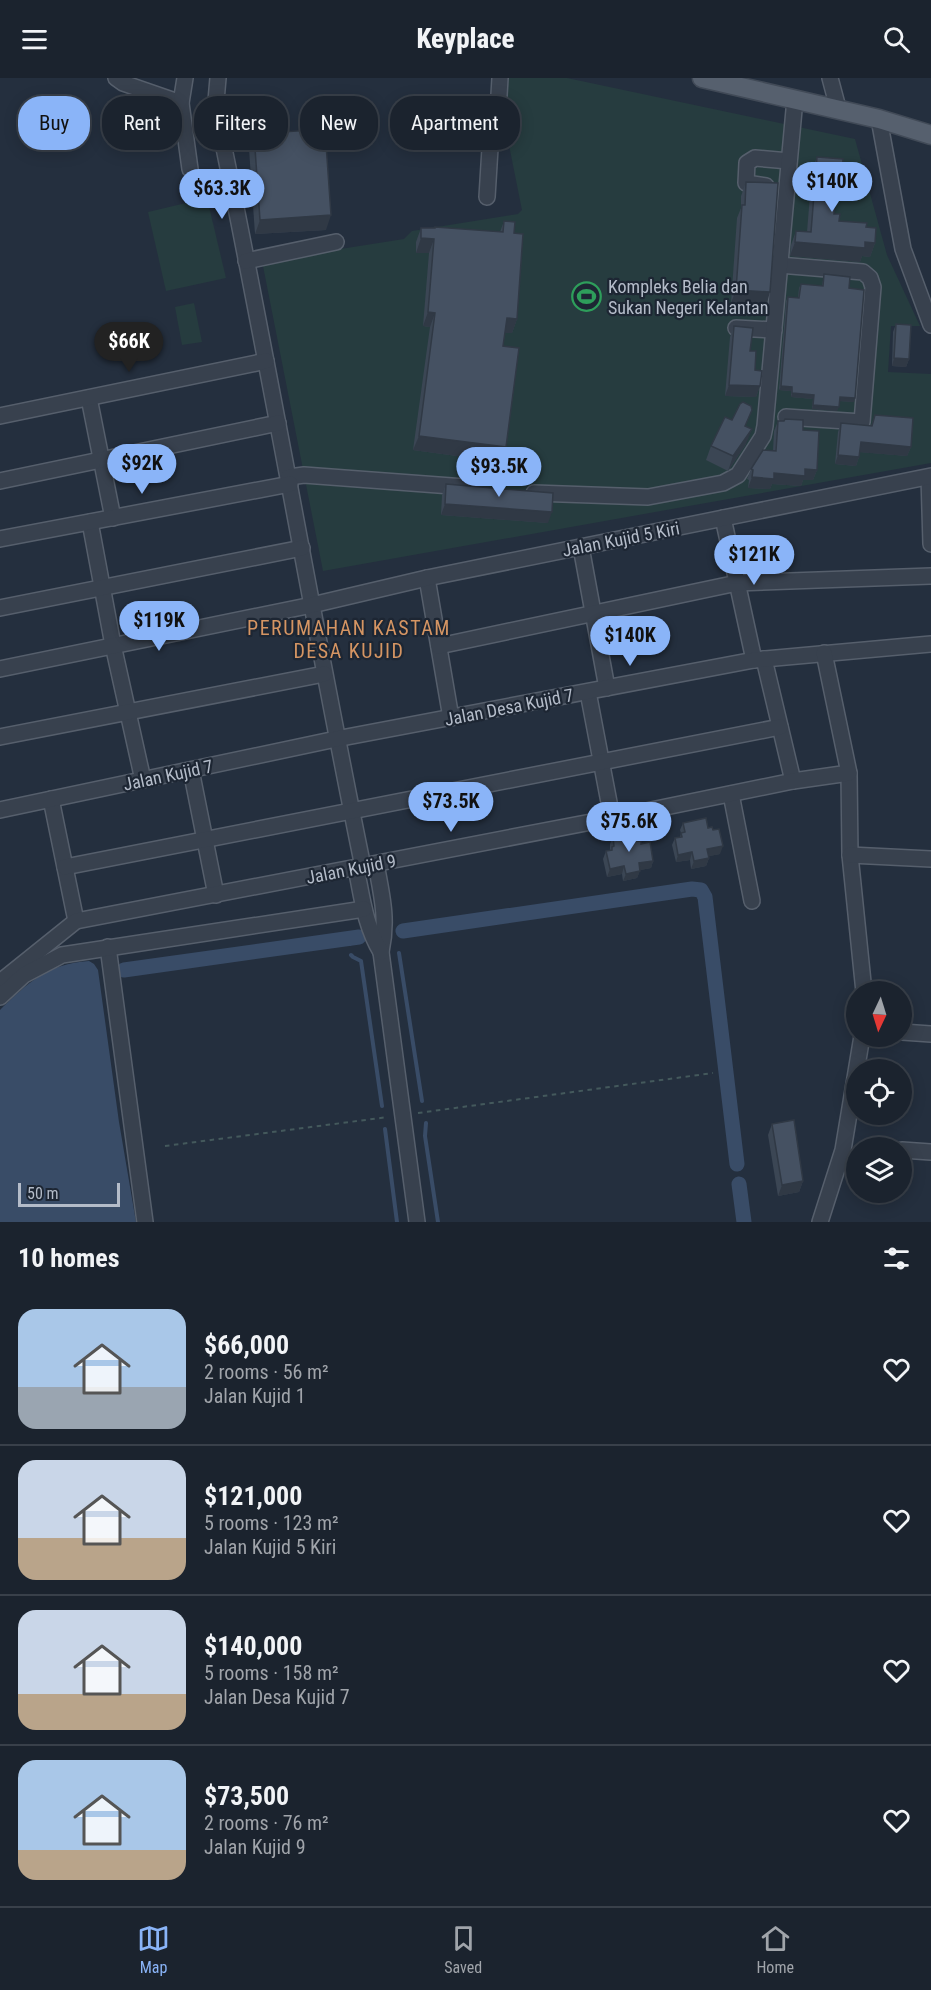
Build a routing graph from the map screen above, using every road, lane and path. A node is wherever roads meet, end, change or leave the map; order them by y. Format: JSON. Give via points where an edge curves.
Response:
{"nodes":[{"id":1,"x":116,"y":78,"type":"edge"},
{"id":2,"x":185,"y":78,"type":"edge"},
{"id":3,"x":218,"y":78,"type":"edge"},
{"id":4,"x":500,"y":78,"type":"edge"},
{"id":5,"x":702,"y":78,"type":"edge"},
{"id":6,"x":830,"y":78,"type":"edge"},
{"id":7,"x":163,"y":96,"type":"edge"},
{"id":8,"x":182,"y":96,"type":"edge"},
{"id":9,"x":795,"y":99,"type":"junction"},
{"id":10,"x":838,"y":108,"type":"junction"},
{"id":11,"x":182,"y":109,"type":"edge"},
{"id":12,"x":879,"y":119,"type":"junction"},
{"id":13,"x":931,"y":135,"type":"edge"},
{"id":14,"x":789,"y":161,"type":"junction"},
{"id":15,"x":190,"y":169,"type":"dead end"},
{"id":16,"x":787,"y":188,"type":"junction"},
{"id":17,"x":487,"y":197,"type":"dead end"},
{"id":18,"x":336,"y":242,"type":"dead end"},
{"id":19,"x":246,"y":261,"type":"junction"},
{"id":20,"x":779,"y":265,"type":"junction"},
{"id":21,"x":931,"y":326,"type":"edge"},
{"id":22,"x":736,"y":328,"type":"edge"},
{"id":23,"x":774,"y":330,"type":"junction"},
{"id":24,"x":266,"y":361,"type":"junction"},
{"id":25,"x":89,"y":398,"type":"junction"},
{"id":26,"x":0,"y":416,"type":"edge"},
{"id":27,"x":786,"y":417,"type":"edge"},
{"id":28,"x":278,"y":423,"type":"junction"},
{"id":29,"x":101,"y":459,"type":"junction"},
{"id":30,"x":930,"y":476,"type":"edge"},
{"id":31,"x":0,"y":481,"type":"edge"},
{"id":32,"x":290,"y":481,"type":"junction"},
{"id":33,"x":482,"y":488,"type":"edge"},
{"id":34,"x":517,"y":491,"type":"edge"},
{"id":35,"x":112,"y":518,"type":"junction"},
{"id":36,"x":723,"y":518,"type":"junction"},
{"id":37,"x":90,"y":522,"type":"junction"},
{"id":38,"x":0,"y":539,"type":"edge"},
{"id":39,"x":931,"y":544,"type":"edge"},
{"id":40,"x":581,"y":547,"type":"junction"},
{"id":41,"x":302,"y":548,"type":"junction"},
{"id":42,"x":931,"y":576,"type":"edge"},
{"id":43,"x":427,"y":578,"type":"junction"},
{"id":44,"x":737,"y":584,"type":"junction"},
{"id":45,"x":102,"y":587,"type":"junction"},
{"id":46,"x":312,"y":605,"type":"junction"},
{"id":47,"x":0,"y":608,"type":"edge"},
{"id":48,"x":593,"y":614,"type":"junction"},
{"id":49,"x":931,"y":644,"type":"edge"},
{"id":50,"x":113,"y":645,"type":"junction"},
{"id":51,"x":439,"y":646,"type":"junction"},
{"id":52,"x":824,"y":653,"type":"junction"},
{"id":53,"x":759,"y":660,"type":"junction"},
{"id":54,"x":0,"y":669,"type":"edge"},
{"id":55,"x":324,"y":674,"type":"junction"},
{"id":56,"x":607,"y":688,"type":"junction"},
{"id":57,"x":588,"y":692,"type":"junction"},
{"id":58,"x":128,"y":711,"type":"junction"},
{"id":59,"x":451,"y":718,"type":"junction"},
{"id":60,"x":780,"y":727,"type":"junction"},
{"id":61,"x":0,"y":736,"type":"edge"},
{"id":62,"x":336,"y":740,"type":"junction"},
{"id":63,"x":601,"y":762,"type":"junction"},
{"id":64,"x":191,"y":770,"type":"junction"},
{"id":65,"x":849,"y":773,"type":"junction"},
{"id":66,"x":143,"y":780,"type":"junction"},
{"id":67,"x":793,"y":781,"type":"junction"},
{"id":68,"x":730,"y":794,"type":"junction"},
{"id":69,"x":51,"y":800,"type":"junction"},
{"id":70,"x":0,"y":810,"type":"edge"},
{"id":71,"x":351,"y":811,"type":"junction"},
{"id":72,"x":612,"y":818,"type":"junction"},
{"id":73,"x":205,"y":840,"type":"junction"},
{"id":74,"x":850,"y":855,"type":"junction"},
{"id":75,"x":931,"y":859,"type":"edge"},
{"id":76,"x":65,"y":867,"type":"junction"},
{"id":77,"x":365,"y":867,"type":"junction"},
{"id":78,"x":216,"y":895,"type":"junction"},
{"id":79,"x":752,"y":901,"type":"dead end"},
{"id":80,"x":364,"y":909,"type":"junction"},
{"id":81,"x":76,"y":921,"type":"junction"},
{"id":82,"x":108,"y":947,"type":"junction"},
{"id":83,"x":381,"y":952,"type":"junction"},
{"id":84,"x":863,"y":981,"type":"edge"},
{"id":85,"x":0,"y":982,"type":"edge"},
{"id":86,"x":0,"y":997,"type":"edge"},
{"id":87,"x":912,"y":1033,"type":"edge"},
{"id":88,"x":931,"y":1034,"type":"edge"},
{"id":89,"x":861,"y":1047,"type":"edge"},
{"id":90,"x":713,"y":1073,"type":"dead end"},
{"id":91,"x":404,"y":1115,"type":"junction"},
{"id":92,"x":851,"y":1137,"type":"edge"},
{"id":93,"x":165,"y":1146,"type":"dead end"},
{"id":94,"x":912,"y":1151,"type":"edge"},
{"id":95,"x":931,"y":1152,"type":"edge"},
{"id":96,"x":846,"y":1160,"type":"edge"},
{"id":97,"x":144,"y":1222,"type":"edge"},
{"id":98,"x":417,"y":1222,"type":"edge"},
{"id":99,"x":820,"y":1222,"type":"edge"}],
"edges":[{"from":1,"to":7,"type":"street"},
{"from":2,"to":8,"type":"street"},
{"from":3,"to":19,"type":"street","via":[[218,119]]},
{"from":4,"to":17,"type":"street","via":[[491,132]]},
{"from":5,"to":9,"type":"main road"},
{"from":6,"to":10,"type":"street"},
{"from":9,"to":10,"type":"main road"},
{"from":9,"to":14,"type":"street"},
{"from":10,"to":12,"type":"main road"},
{"from":11,"to":15,"type":"street"},
{"from":12,"to":13,"type":"main road"},
{"from":12,"to":21,"type":"street","via":[[903,249]]},
{"from":14,"to":16,"type":"street"},
{"from":14,"to":16,"type":"street","via":[[755,158],[745,165],[747,185]]},
{"from":16,"to":20,"type":"street"},
{"from":18,"to":19,"type":"street"},
{"from":19,"to":24,"type":"street"},
{"from":20,"to":23,"type":"street"},
{"from":20,"to":27,"type":"street","via":[[858,270],[866,273],[873,286],[862,422]]},
{"from":22,"to":23,"type":"street"},
{"from":23,"to":34,"type":"street","via":[[763,436],[732,480],[648,497]]},
{"from":24,"to":25,"type":"street"},
{"from":24,"to":28,"type":"street"},
{"from":25,"to":26,"type":"street"},
{"from":25,"to":29,"type":"street"},
{"from":28,"to":29,"type":"street"},
{"from":28,"to":32,"type":"street"},
{"from":29,"to":31,"type":"street"},
{"from":29,"to":35,"type":"street"},
{"from":30,"to":36,"type":"street","name":"Jalan Kujid 5 Kiri"},
{"from":30,"to":39,"type":"street"},
{"from":32,"to":33,"type":"street","via":[[304,475]]},
{"from":32,"to":35,"type":"street"},
{"from":32,"to":41,"type":"street"},
{"from":35,"to":37,"type":"street"},
{"from":36,"to":40,"type":"street","name":"Jalan Kujid 5 Kiri"},
{"from":36,"to":44,"type":"street"},
{"from":37,"to":38,"type":"street"},
{"from":37,"to":45,"type":"street"},
{"from":40,"to":43,"type":"street","name":"Jalan Kujid 5 Kiri"},
{"from":40,"to":48,"type":"street"},
{"from":41,"to":45,"type":"street"},
{"from":41,"to":46,"type":"street"},
{"from":42,"to":44,"type":"street"},
{"from":43,"to":46,"type":"street","name":"Jalan Kujid 5 Kiri"},
{"from":43,"to":51,"type":"street"},
{"from":44,"to":48,"type":"street"},
{"from":44,"to":53,"type":"street"},
{"from":45,"to":47,"type":"street"},
{"from":45,"to":50,"type":"street"},
{"from":46,"to":50,"type":"street","name":"Jalan Kujid 5 Kiri"},
{"from":46,"to":55,"type":"street"},
{"from":48,"to":51,"type":"street"},
{"from":48,"to":56,"type":"street"},
{"from":49,"to":52,"type":"street","name":"Jalan Desa Kujid 7"},
{"from":50,"to":54,"type":"street","name":"Jalan Kujid 5 Kiri"},
{"from":50,"to":58,"type":"street"},
{"from":51,"to":59,"type":"street"},
{"from":52,"to":53,"type":"street","name":"Jalan Desa Kujid 7"},
{"from":52,"to":65,"type":"street"},
{"from":53,"to":56,"type":"street","name":"Jalan Desa Kujid 7"},
{"from":53,"to":60,"type":"street"},
{"from":55,"to":58,"type":"street"},
{"from":55,"to":62,"type":"street"},
{"from":56,"to":57,"type":"street","name":"Jalan Desa Kujid 7"},
{"from":57,"to":59,"type":"street","name":"Jalan Desa Kujid 7"},
{"from":57,"to":63,"type":"street"},
{"from":58,"to":61,"type":"street"},
{"from":58,"to":66,"type":"street"},
{"from":59,"to":62,"type":"street","name":"Jalan Desa Kujid 7"},
{"from":60,"to":63,"type":"street"},
{"from":60,"to":67,"type":"street"},
{"from":62,"to":64,"type":"street","name":"Jalan Kujid 7"},
{"from":62,"to":71,"type":"street"},
{"from":63,"to":71,"type":"street"},
{"from":63,"to":72,"type":"street"},
{"from":64,"to":66,"type":"street","name":"Jalan Kujid 7"},
{"from":64,"to":73,"type":"street"},
{"from":65,"to":67,"type":"street","name":"Jalan Kujid 9"},
{"from":65,"to":74,"type":"street"},
{"from":66,"to":69,"type":"street","name":"Jalan Kujid 7"},
{"from":67,"to":68,"type":"street","name":"Jalan Kujid 9"},
{"from":68,"to":72,"type":"street","name":"Jalan Kujid 9"},
{"from":68,"to":79,"type":"street"},
{"from":69,"to":70,"type":"street","name":"Jalan Kujid 7"},
{"from":69,"to":76,"type":"street"},
{"from":71,"to":73,"type":"street"},
{"from":71,"to":77,"type":"street"},
{"from":72,"to":77,"type":"street","name":"Jalan Kujid 9"},
{"from":73,"to":76,"type":"street"},
{"from":73,"to":78,"type":"street"},
{"from":74,"to":75,"type":"street"},
{"from":74,"to":84,"type":"street"},
{"from":76,"to":81,"type":"street"},
{"from":77,"to":78,"type":"street","name":"Jalan Kujid 9"},
{"from":77,"to":80,"type":"street"},
{"from":77,"to":83,"type":"street","via":[[385,914]]},
{"from":78,"to":81,"type":"street","name":"Jalan Kujid 9"},
{"from":80,"to":82,"type":"street"},
{"from":80,"to":83,"type":"street"},
{"from":81,"to":85,"type":"street","name":"Jalan Kujid 9"},
{"from":82,"to":86,"type":"street","via":[[50,960],[24,975]]},
{"from":82,"to":97,"type":"street"},
{"from":83,"to":91,"type":"street"},
{"from":87,"to":88,"type":"street"},
{"from":89,"to":92,"type":"street"},
{"from":90,"to":91,"type":"path"},
{"from":91,"to":93,"type":"path"},
{"from":91,"to":98,"type":"street"},
{"from":94,"to":95,"type":"street"},
{"from":96,"to":99,"type":"street"}]}
